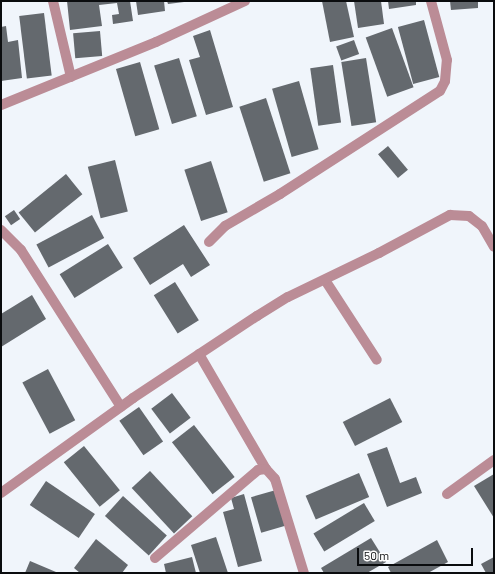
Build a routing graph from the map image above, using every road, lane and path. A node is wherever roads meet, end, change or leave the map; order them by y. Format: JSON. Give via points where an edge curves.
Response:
{"nodes":[{"id":1,"x":53,"y":1,"type":"edge"},
{"id":2,"x":245,"y":1,"type":"edge"},
{"id":3,"x":431,"y":1,"type":"edge"},
{"id":4,"x":71,"y":77,"type":"junction"},
{"id":5,"x":1,"y":105,"type":"edge"},
{"id":6,"x":1,"y":230,"type":"edge"},
{"id":7,"x":209,"y":242,"type":"dead end"},
{"id":8,"x":494,"y":247,"type":"edge"},
{"id":9,"x":325,"y":280,"type":"junction"},
{"id":10,"x":199,"y":354,"type":"junction"},
{"id":11,"x":377,"y":360,"type":"dead end"},
{"id":12,"x":121,"y":407,"type":"junction"},
{"id":13,"x":494,"y":460,"type":"edge"},
{"id":14,"x":266,"y":469,"type":"junction"},
{"id":15,"x":1,"y":493,"type":"edge"},
{"id":16,"x":447,"y":494,"type":"dead end"},
{"id":17,"x":155,"y":558,"type":"dead end"},
{"id":18,"x":304,"y":573,"type":"edge"}],
"edges":[{"from":1,"to":4,"type":"street"},
{"from":2,"to":4,"type":"street"},
{"from":3,"to":7,"type":"street","via":[[447,60],[445,81],[440,91],[280,194],[225,226]]},
{"from":4,"to":5,"type":"street"},
{"from":6,"to":12,"type":"street","via":[[21,250]]},
{"from":8,"to":9,"type":"street","via":[[482,226],[469,216],[450,215]]},
{"from":9,"to":10,"type":"street","via":[[288,297]]},
{"from":9,"to":11,"type":"street"},
{"from":10,"to":12,"type":"street"},
{"from":10,"to":14,"type":"street"},
{"from":12,"to":15,"type":"street"},
{"from":13,"to":16,"type":"street"},
{"from":14,"to":17,"type":"street","via":[[258,470]]},
{"from":14,"to":18,"type":"street","via":[[275,479]]}]}
